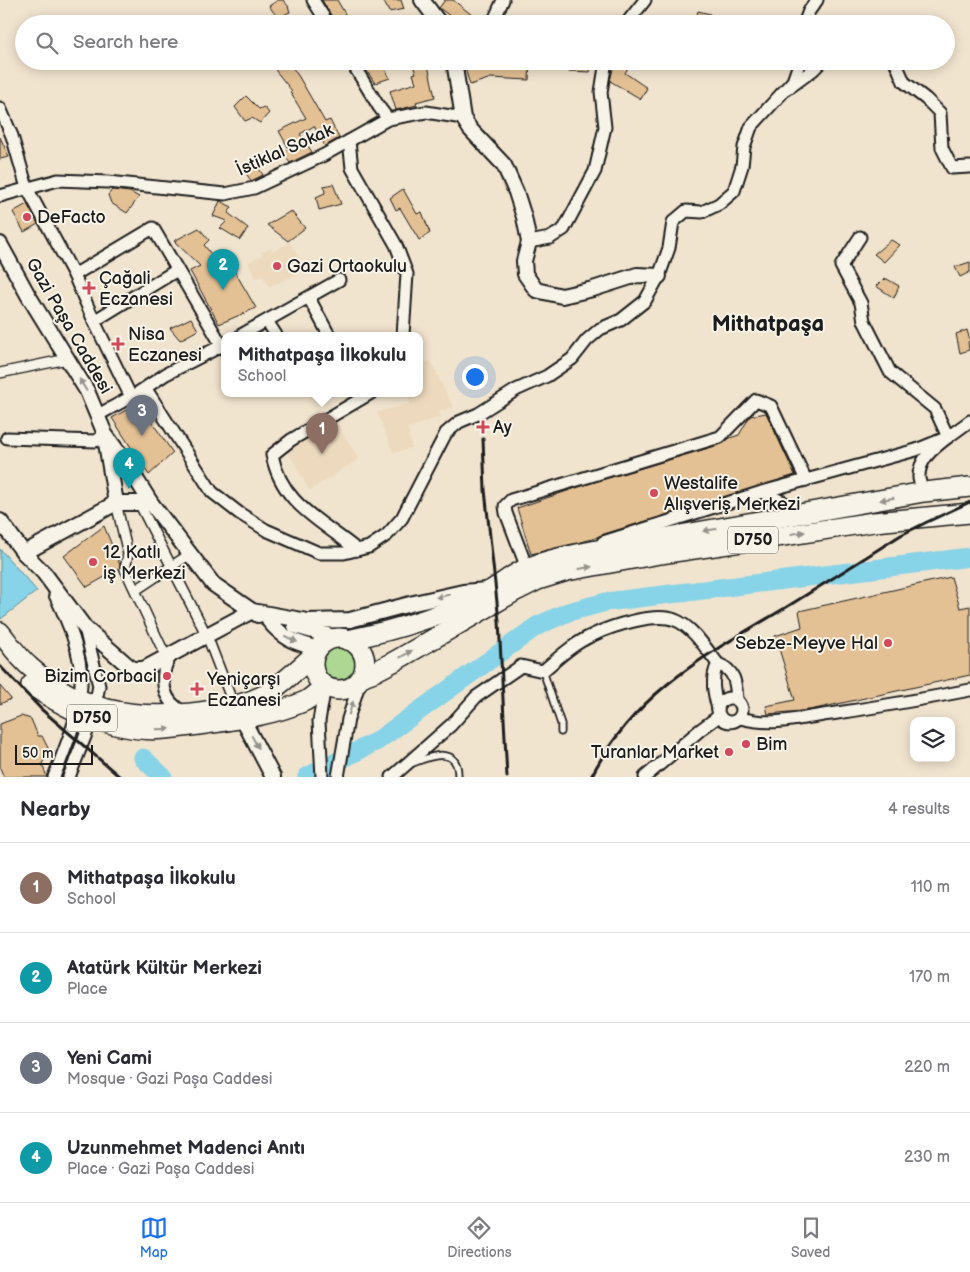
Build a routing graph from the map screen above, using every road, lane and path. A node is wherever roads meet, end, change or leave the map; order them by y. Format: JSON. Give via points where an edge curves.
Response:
{"nodes":[{"id":1,"x":313,"y":0,"type":"edge"},
{"id":2,"x":422,"y":0,"type":"edge"},
{"id":3,"x":503,"y":0,"type":"edge"},
{"id":4,"x":645,"y":0,"type":"edge"},
{"id":5,"x":817,"y":0,"type":"edge"},
{"id":6,"x":322,"y":15,"type":"edge"},
{"id":7,"x":433,"y":15,"type":"edge"},
{"id":8,"x":497,"y":15,"type":"edge"},
{"id":9,"x":633,"y":15,"type":"edge"},
{"id":10,"x":807,"y":15,"type":"edge"},
{"id":11,"x":356,"y":70,"type":"edge"},
{"id":12,"x":456,"y":70,"type":"edge"},
{"id":13,"x":605,"y":70,"type":"edge"},
{"id":14,"x":797,"y":70,"type":"edge"},
{"id":15,"x":813,"y":70,"type":"edge"},
{"id":16,"x":899,"y":70,"type":"edge"},
{"id":17,"x":779,"y":96,"type":"junction"},
{"id":18,"x":0,"y":108,"type":"edge"},
{"id":19,"x":464,"y":118,"type":"junction"},
{"id":20,"x":388,"y":119,"type":"junction"},
{"id":21,"x":349,"y":141,"type":"junction"},
{"id":22,"x":970,"y":167,"type":"edge"},
{"id":23,"x":26,"y":188,"type":"junction"},
{"id":24,"x":0,"y":196,"type":"edge"},
{"id":25,"x":860,"y":237,"type":"dead end"},
{"id":26,"x":529,"y":242,"type":"junction"},
{"id":27,"x":0,"y":244,"type":"edge"},
{"id":28,"x":177,"y":270,"type":"junction"},
{"id":29,"x":74,"y":275,"type":"junction"},
{"id":30,"x":659,"y":276,"type":"junction"},
{"id":31,"x":339,"y":280,"type":"dead end"},
{"id":32,"x":309,"y":298,"type":"junction"},
{"id":33,"x":94,"y":321,"type":"junction"},
{"id":34,"x":267,"y":321,"type":"junction"},
{"id":35,"x":247,"y":332,"type":"edge"},
{"id":36,"x":274,"y":332,"type":"edge"},
{"id":37,"x":327,"y":332,"type":"edge"},
{"id":38,"x":403,"y":332,"type":"edge"},
{"id":39,"x":221,"y":342,"type":"edge"},
{"id":40,"x":221,"y":346,"type":"edge"},
{"id":41,"x":67,"y":359,"type":"junction"},
{"id":42,"x":0,"y":373,"type":"edge"},
{"id":43,"x":146,"y":388,"type":"junction"},
{"id":44,"x":131,"y":397,"type":"junction"},
{"id":45,"x":364,"y":397,"type":"edge"},
{"id":46,"x":98,"y":415,"type":"junction"},
{"id":47,"x":970,"y":421,"type":"edge"},
{"id":48,"x":105,"y":434,"type":"junction"},
{"id":49,"x":948,"y":436,"type":"junction"},
{"id":50,"x":7,"y":438,"type":"dead end"},
{"id":51,"x":806,"y":480,"type":"junction"},
{"id":52,"x":970,"y":486,"type":"edge"},
{"id":53,"x":762,"y":492,"type":"junction"},
{"id":54,"x":924,"y":492,"type":"junction"},
{"id":55,"x":116,"y":503,"type":"junction"},
{"id":56,"x":145,"y":503,"type":"junction"},
{"id":57,"x":970,"y":513,"type":"edge"},
{"id":58,"x":802,"y":514,"type":"junction"},
{"id":59,"x":0,"y":521,"type":"edge"},
{"id":60,"x":357,"y":550,"type":"junction"},
{"id":61,"x":24,"y":553,"type":"junction"},
{"id":62,"x":190,"y":554,"type":"junction"},
{"id":63,"x":561,"y":557,"type":"junction"},
{"id":64,"x":170,"y":567,"type":"junction"},
{"id":65,"x":44,"y":573,"type":"junction"},
{"id":66,"x":525,"y":575,"type":"junction"},
{"id":67,"x":136,"y":590,"type":"junction"},
{"id":68,"x":491,"y":590,"type":"junction"},
{"id":69,"x":252,"y":612,"type":"junction"},
{"id":70,"x":269,"y":621,"type":"junction"},
{"id":71,"x":84,"y":628,"type":"junction"},
{"id":72,"x":0,"y":632,"type":"edge"},
{"id":73,"x":207,"y":636,"type":"junction"},
{"id":74,"x":342,"y":639,"type":"junction"},
{"id":75,"x":0,"y":651,"type":"edge"},
{"id":76,"x":317,"y":651,"type":"junction"},
{"id":77,"x":171,"y":654,"type":"junction"},
{"id":78,"x":718,"y":664,"type":"junction"},
{"id":79,"x":543,"y":671,"type":"junction"},
{"id":80,"x":362,"y":677,"type":"junction"},
{"id":81,"x":324,"y":686,"type":"junction"},
{"id":82,"x":970,"y":690,"type":"edge"},
{"id":83,"x":737,"y":700,"type":"junction"},
{"id":84,"x":86,"y":709,"type":"junction"},
{"id":85,"x":188,"y":713,"type":"junction"},
{"id":86,"x":238,"y":713,"type":"junction"},
{"id":87,"x":719,"y":713,"type":"junction"},
{"id":88,"x":740,"y":718,"type":"junction"},
{"id":89,"x":561,"y":732,"type":"dead end"},
{"id":90,"x":406,"y":766,"type":"junction"},
{"id":91,"x":270,"y":772,"type":"edge"},
{"id":92,"x":54,"y":777,"type":"edge"},
{"id":93,"x":69,"y":777,"type":"edge"},
{"id":94,"x":322,"y":777,"type":"edge"},
{"id":95,"x":338,"y":777,"type":"edge"},
{"id":96,"x":392,"y":777,"type":"edge"},
{"id":97,"x":458,"y":777,"type":"edge"},
{"id":98,"x":645,"y":777,"type":"edge"}],
"edges":[{"from":1,"to":6,"type":"street"},
{"from":2,"to":7,"type":"street"},
{"from":3,"to":8,"type":"street"},
{"from":4,"to":9,"type":"street"},
{"from":5,"to":10,"type":"street"},
{"from":11,"to":20,"type":"street"},
{"from":12,"to":19,"type":"street"},
{"from":13,"to":26,"type":"street","via":[[601,92],[605,127],[595,171],[564,229],[550,238]]},
{"from":14,"to":17,"type":"street","via":[[793,81]]},
{"from":15,"to":17,"type":"street"},
{"from":16,"to":22,"type":"street","via":[[904,82],[940,113],[942,148],[952,168]]},
{"from":17,"to":30,"type":"street","via":[[751,128],[734,191],[719,204],[702,212],[686,212],[674,222]]},
{"from":18,"to":23,"type":"street","via":[[12,136]]},
{"from":19,"to":20,"type":"street","name":"İstiklal Sokak","via":[[426,112]]},
{"from":19,"to":26,"type":"street","via":[[470,129],[504,165],[516,192]]},
{"from":20,"to":21,"type":"street","name":"İstiklal Sokak"},
{"from":21,"to":23,"type":"street","name":"İstiklal Sokak","via":[[254,188],[225,194],[58,180]]},
{"from":21,"to":38,"type":"street","via":[[352,168],[396,245],[407,274]]},
{"from":23,"to":24,"type":"street","name":"İstiklal Sokak"},
{"from":23,"to":29,"type":"street"},
{"from":25,"to":49,"type":"street","via":[[841,266],[861,303],[864,321],[890,372],[935,410]]},
{"from":26,"to":30,"type":"street","via":[[524,261],[525,274],[536,290],[562,296],[637,275]]},
{"from":27,"to":41,"type":"street","name":"Gazi Paşa Caddesi"},
{"from":28,"to":29,"type":"street","via":[[153,228]]},
{"from":28,"to":33,"type":"street"},
{"from":28,"to":39,"type":"street"},
{"from":29,"to":33,"type":"street"},
{"from":30,"to":60,"type":"street","via":[[645,301],[620,320],[600,329],[572,359],[459,422],[446,433],[402,518],[387,535],[369,547]]},
{"from":31,"to":32,"type":"street"},
{"from":32,"to":34,"type":"street"},
{"from":32,"to":37,"type":"street"},
{"from":33,"to":44,"type":"street"},
{"from":34,"to":35,"type":"street"},
{"from":34,"to":36,"type":"street"},
{"from":40,"to":43,"type":"street"},
{"from":41,"to":42,"type":"street"},
{"from":46,"to":41,"type":"street","name":"Gazi Paşa Caddesi","one_way":true},
{"from":43,"to":44,"type":"street"},
{"from":43,"to":60,"type":"street","via":[[212,492],[227,505],[266,530],[319,554]]},
{"from":44,"to":46,"type":"street"},
{"from":45,"to":60,"type":"street","via":[[291,440],[272,455],[275,471],[295,502]]},
{"from":46,"to":48,"type":"street","name":"Gazi Paşa Caddesi"},
{"from":47,"to":49,"type":"street"},
{"from":48,"to":50,"type":"street","via":[[96,441]]},
{"from":48,"to":55,"type":"street"},
{"from":48,"to":56,"type":"street","name":"Gazi Paşa Caddesi","via":[[126,463]]},
{"from":49,"to":51,"type":"street","via":[[916,450]]},
{"from":49,"to":54,"type":"street","via":[[928,453],[922,464],[919,478]]},
{"from":51,"to":53,"type":"street"},
{"from":51,"to":66,"type":"street","via":[[770,406],[756,400],[720,437],[510,500],[505,506],[506,512]]},
{"from":52,"to":54,"type":"highway","number":"D750"},
{"from":53,"to":58,"type":"street"},
{"from":53,"to":63,"type":"street","via":[[620,535]]},
{"from":54,"to":58,"type":"highway","number":"D750","one_way":true},
{"from":55,"to":56,"type":"street"},
{"from":55,"to":61,"type":"street"},
{"from":55,"to":67,"type":"street","via":[[128,554],[125,569]]},
{"from":56,"to":62,"type":"street","name":"Gazi Paşa Caddesi"},
{"from":56,"to":64,"type":"street"},
{"from":66,"to":57,"type":"highway","number":"D750","one_way":true,"via":[[874,522]]},
{"from":58,"to":63,"type":"highway","number":"D750","one_way":true},
{"from":59,"to":61,"type":"street"},
{"from":61,"to":65,"type":"street"},
{"from":62,"to":64,"type":"street"},
{"from":62,"to":69,"type":"street","name":"Gazi Paşa Caddesi","via":[[213,584]]},
{"from":63,"to":66,"type":"highway","number":"D750"},
{"from":64,"to":67,"type":"street"},
{"from":64,"to":73,"type":"street"},
{"from":65,"to":71,"type":"street"},
{"from":65,"to":84,"type":"street","via":[[69,626]]},
{"from":66,"to":68,"type":"highway","number":"D750"},
{"from":80,"to":66,"type":"highway","number":"D750","one_way":true,"via":[[514,592]]},
{"from":67,"to":77,"type":"street"},
{"from":68,"to":69,"type":"street","one_way":true,"via":[[438,597],[350,620],[307,621]]},
{"from":68,"to":74,"type":"highway","number":"D750","via":[[415,623]]},
{"from":69,"to":70,"type":"street","name":"Gazi Paşa Caddesi"},
{"from":69,"to":73,"type":"street"},
{"from":70,"to":74,"type":"street","via":[[304,627]]},
{"from":70,"to":76,"type":"street","one_way":true,"via":[[280,634]]},
{"from":71,"to":77,"type":"street","via":[[132,669],[144,669]]},
{"from":71,"to":84,"type":"street","via":[[99,686]]},
{"from":72,"to":84,"type":"highway","number":"D750","via":[[28,665]]},
{"from":73,"to":77,"type":"street"},
{"from":73,"to":86,"type":"street"},
{"from":74,"to":76,"type":"highway","number":"D750","via":[[325,642]]},
{"from":74,"to":80,"type":"highway","via":[[357,645],[363,652],[365,669]]},
{"from":75,"to":84,"type":"highway","number":"D750","via":[[31,684],[56,702]]},
{"from":76,"to":81,"type":"highway","via":[[314,673]]},
{"from":76,"to":86,"type":"highway","number":"D750","via":[[271,691]]},
{"from":77,"to":85,"type":"street","via":[[164,670],[165,690],[176,707]]},
{"from":78,"to":79,"type":"street","via":[[696,636],[675,620],[657,617],[592,635]]},
{"from":78,"to":83,"type":"street","via":[[732,674]]},
{"from":78,"to":87,"type":"street","via":[[713,680]]},
{"from":79,"to":89,"type":"lane","via":[[562,724]]},
{"from":79,"to":90,"type":"street","via":[[521,666],[476,697]]},
{"from":80,"to":81,"type":"highway","number":"D750","via":[[356,684],[341,690]]},
{"from":95,"to":80,"type":"street","one_way":true,"via":[[343,738]]},
{"from":81,"to":86,"type":"highway","number":"D750","via":[[305,701],[277,710]]},
{"from":81,"to":94,"type":"street","via":[[320,721]]},
{"from":82,"to":88,"type":"street","via":[[777,723]]},
{"from":83,"to":87,"type":"street","via":[[725,699]]},
{"from":83,"to":88,"type":"street","via":[[742,706]]},
{"from":84,"to":85,"type":"highway","number":"D750","via":[[152,716]]},
{"from":84,"to":86,"type":"highway","number":"D750","one_way":true,"via":[[132,728],[159,729]]},
{"from":84,"to":92,"type":"street"},
{"from":84,"to":93,"type":"street"},
{"from":85,"to":86,"type":"highway","number":"D750"},
{"from":86,"to":91,"type":"street","one_way":true},
{"from":87,"to":88,"type":"street","via":[[729,723]]},
{"from":87,"to":98,"type":"street"},
{"from":90,"to":96,"type":"street"},
{"from":90,"to":97,"type":"lane","via":[[435,754],[449,756],[456,762]]}]}
